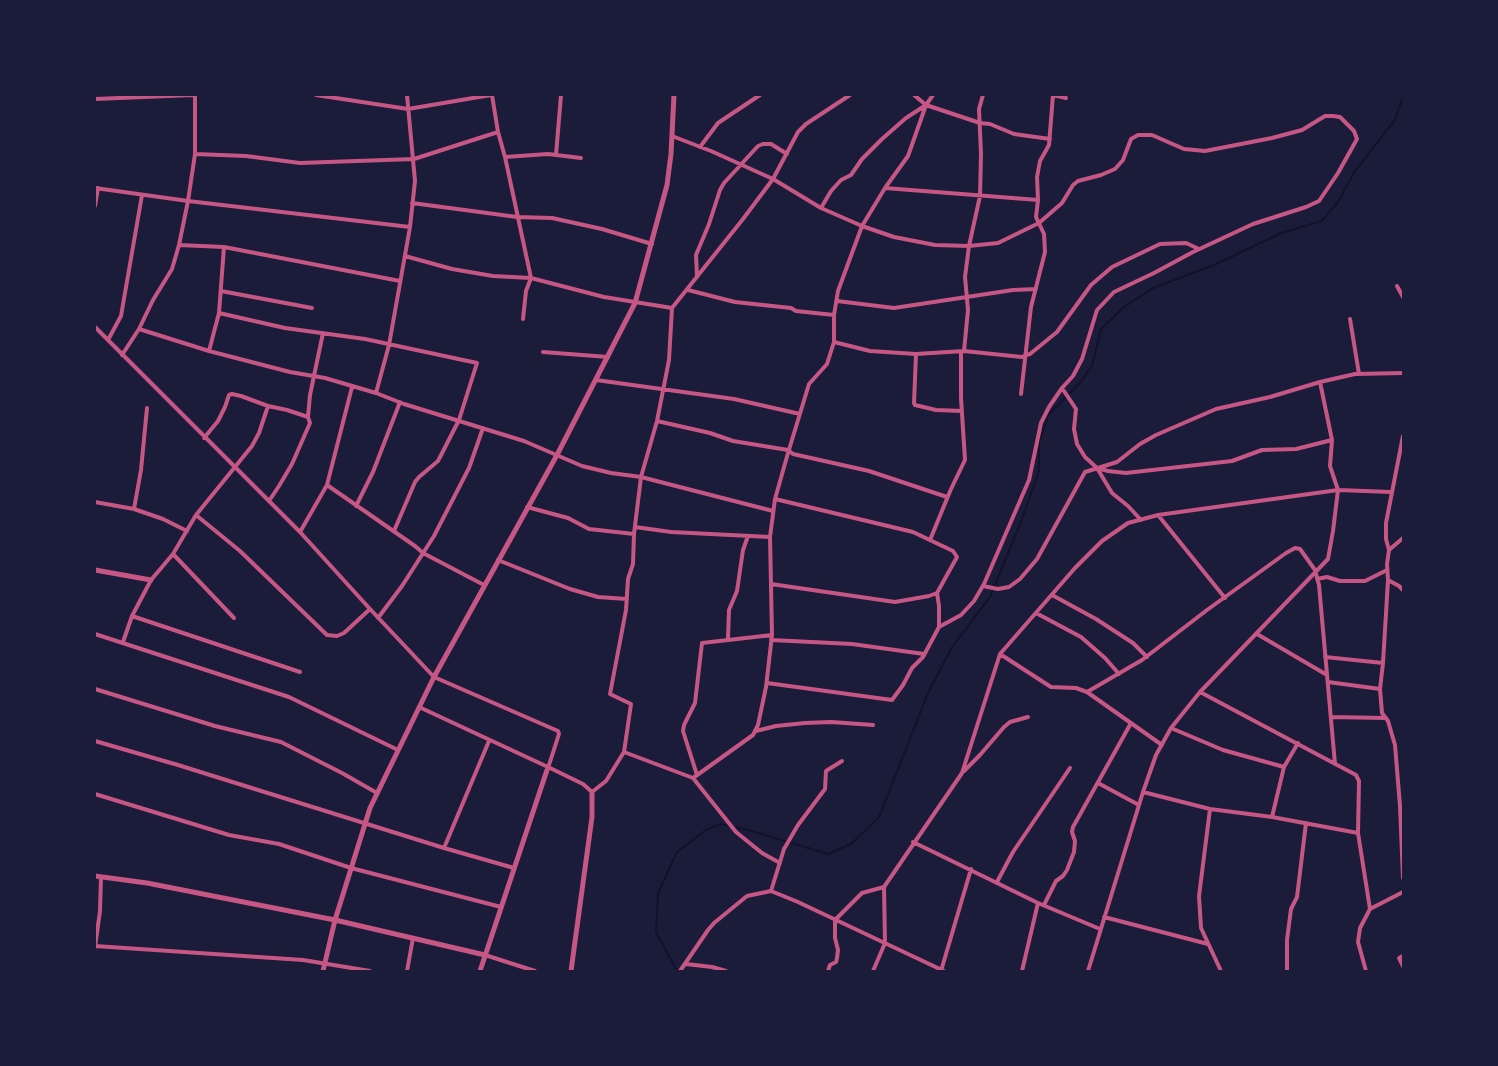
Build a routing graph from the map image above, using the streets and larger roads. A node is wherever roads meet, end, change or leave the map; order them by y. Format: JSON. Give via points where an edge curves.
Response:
{"nodes":[{"id":1,"x":194,"y":95,"type":"edge"},
{"id":2,"x":316,"y":95,"type":"edge"},
{"id":3,"x":407,"y":95,"type":"edge"},
{"id":4,"x":492,"y":95,"type":"edge"},
{"id":5,"x":561,"y":95,"type":"edge"},
{"id":6,"x":674,"y":95,"type":"edge"},
{"id":7,"x":760,"y":95,"type":"edge"},
{"id":8,"x":850,"y":95,"type":"edge"},
{"id":9,"x":914,"y":95,"type":"edge"},
{"id":10,"x":933,"y":95,"type":"edge"},
{"id":11,"x":983,"y":95,"type":"edge"},
{"id":12,"x":1053,"y":95,"type":"edge"},
{"id":13,"x":1066,"y":98,"type":"dead end"},
{"id":14,"x":95,"y":99,"type":"edge"},
{"id":15,"x":926,"y":105,"type":"junction"},
{"id":16,"x":408,"y":109,"type":"junction"},
{"id":17,"x":980,"y":123,"type":"junction"},
{"id":18,"x":498,"y":132,"type":"junction"},
{"id":19,"x":672,"y":136,"type":"junction"},
{"id":20,"x":1050,"y":139,"type":"junction"},
{"id":21,"x":700,"y":147,"type":"junction"},
{"id":22,"x":195,"y":154,"type":"junction"},
{"id":23,"x":787,"y":154,"type":"junction"},
{"id":24,"x":556,"y":155,"type":"junction"},
{"id":25,"x":505,"y":157,"type":"junction"},
{"id":26,"x":581,"y":158,"type":"dead end"},
{"id":27,"x":414,"y":159,"type":"junction"},
{"id":28,"x":741,"y":165,"type":"junction"},
{"id":29,"x":773,"y":179,"type":"junction"},
{"id":30,"x":96,"y":188,"type":"edge"},
{"id":31,"x":885,"y":188,"type":"junction"},
{"id":32,"x":142,"y":195,"type":"junction"},
{"id":33,"x":980,"y":196,"type":"junction"},
{"id":34,"x":1038,"y":200,"type":"junction"},
{"id":35,"x":188,"y":201,"type":"junction"},
{"id":36,"x":412,"y":203,"type":"junction"},
{"id":37,"x":95,"y":206,"type":"edge"},
{"id":38,"x":821,"y":208,"type":"junction"},
{"id":39,"x":517,"y":216,"type":"junction"},
{"id":40,"x":1039,"y":223,"type":"junction"},
{"id":41,"x":862,"y":226,"type":"junction"},
{"id":42,"x":410,"y":227,"type":"junction"},
{"id":43,"x":179,"y":244,"type":"junction"},
{"id":44,"x":652,"y":244,"type":"junction"},
{"id":45,"x":969,"y":246,"type":"junction"},
{"id":46,"x":224,"y":247,"type":"junction"},
{"id":47,"x":1199,"y":249,"type":"junction"},
{"id":48,"x":405,"y":256,"type":"junction"},
{"id":49,"x":697,"y":277,"type":"junction"},
{"id":50,"x":532,"y":278,"type":"junction"},
{"id":51,"x":400,"y":280,"type":"junction"},
{"id":52,"x":1397,"y":286,"type":"dead end"},
{"id":53,"x":1036,"y":289,"type":"junction"},
{"id":54,"x":221,"y":290,"type":"junction"},
{"id":55,"x":688,"y":290,"type":"junction"},
{"id":56,"x":1403,"y":297,"type":"edge"},
{"id":57,"x":967,"y":298,"type":"junction"},
{"id":58,"x":837,"y":301,"type":"junction"},
{"id":59,"x":635,"y":303,"type":"junction"},
{"id":60,"x":312,"y":308,"type":"dead end"},
{"id":61,"x":672,"y":308,"type":"junction"},
{"id":62,"x":220,"y":313,"type":"junction"},
{"id":63,"x":834,"y":315,"type":"junction"},
{"id":64,"x":522,"y":319,"type":"dead end"},
{"id":65,"x":1350,"y":319,"type":"dead end"},
{"id":66,"x":95,"y":328,"type":"edge"},
{"id":67,"x":139,"y":329,"type":"junction"},
{"id":68,"x":323,"y":333,"type":"junction"},
{"id":69,"x":108,"y":340,"type":"junction"},
{"id":70,"x":834,"y":342,"type":"junction"},
{"id":71,"x":389,"y":345,"type":"junction"},
{"id":72,"x":208,"y":350,"type":"junction"},
{"id":73,"x":963,"y":351,"type":"junction"},
{"id":74,"x":543,"y":352,"type":"dead end"},
{"id":75,"x":916,"y":354,"type":"junction"},
{"id":76,"x":122,"y":355,"type":"junction"},
{"id":77,"x":1026,"y":355,"type":"junction"},
{"id":78,"x":608,"y":357,"type":"junction"},
{"id":79,"x":1403,"y":373,"type":"edge"},
{"id":80,"x":1359,"y":374,"type":"junction"},
{"id":81,"x":313,"y":376,"type":"junction"},
{"id":82,"x":596,"y":380,"type":"junction"},
{"id":83,"x":1320,"y":382,"type":"junction"},
{"id":84,"x":352,"y":387,"type":"junction"},
{"id":85,"x":663,"y":389,"type":"junction"},
{"id":86,"x":1063,"y":390,"type":"junction"},
{"id":87,"x":376,"y":393,"type":"junction"},
{"id":88,"x":1021,"y":394,"type":"dead end"},
{"id":89,"x":400,"y":402,"type":"junction"},
{"id":90,"x":268,"y":406,"type":"junction"},
{"id":91,"x":147,"y":408,"type":"dead end"},
{"id":92,"x":962,"y":411,"type":"junction"},
{"id":93,"x":800,"y":414,"type":"junction"},
{"id":94,"x":308,"y":416,"type":"junction"},
{"id":95,"x":459,"y":420,"type":"junction"},
{"id":96,"x":657,"y":421,"type":"junction"},
{"id":97,"x":484,"y":428,"type":"junction"},
{"id":98,"x":1403,"y":436,"type":"edge"},
{"id":99,"x":204,"y":438,"type":"junction"},
{"id":100,"x":1332,"y":440,"type":"junction"},
{"id":101,"x":788,"y":450,"type":"junction"},
{"id":102,"x":558,"y":455,"type":"junction"},
{"id":103,"x":236,"y":468,"type":"junction"},
{"id":104,"x":1097,"y":468,"type":"junction"},
{"id":105,"x":641,"y":477,"type":"junction"},
{"id":106,"x":327,"y":485,"type":"junction"},
{"id":107,"x":1338,"y":490,"type":"junction"},
{"id":108,"x":1391,"y":492,"type":"junction"},
{"id":109,"x":947,"y":497,"type":"junction"},
{"id":110,"x":775,"y":499,"type":"junction"},
{"id":111,"x":269,"y":501,"type":"junction"},
{"id":112,"x":95,"y":502,"type":"edge"},
{"id":113,"x":356,"y":506,"type":"junction"},
{"id":114,"x":527,"y":507,"type":"junction"},
{"id":115,"x":134,"y":509,"type":"junction"},
{"id":116,"x":773,"y":511,"type":"junction"},
{"id":117,"x":196,"y":515,"type":"junction"},
{"id":118,"x":1158,"y":515,"type":"junction"},
{"id":119,"x":1141,"y":520,"type":"junction"},
{"id":120,"x":635,"y":527,"type":"junction"},
{"id":121,"x":187,"y":531,"type":"junction"},
{"id":122,"x":394,"y":531,"type":"junction"},
{"id":123,"x":300,"y":532,"type":"junction"},
{"id":124,"x":634,"y":534,"type":"junction"},
{"id":125,"x":748,"y":536,"type":"junction"},
{"id":126,"x":770,"y":537,"type":"junction"},
{"id":127,"x":1403,"y":538,"type":"edge"},
{"id":128,"x":930,"y":540,"type":"junction"},
{"id":129,"x":1389,"y":550,"type":"junction"},
{"id":130,"x":423,"y":553,"type":"junction"},
{"id":131,"x":173,"y":554,"type":"junction"},
{"id":132,"x":498,"y":560,"type":"junction"},
{"id":133,"x":95,"y":570,"type":"edge"},
{"id":134,"x":1315,"y":570,"type":"junction"},
{"id":135,"x":1387,"y":570,"type":"junction"},
{"id":136,"x":1317,"y":578,"type":"junction"},
{"id":137,"x":151,"y":580,"type":"junction"},
{"id":138,"x":1388,"y":580,"type":"junction"},
{"id":139,"x":771,"y":584,"type":"junction"},
{"id":140,"x":484,"y":585,"type":"junction"},
{"id":141,"x":983,"y":586,"type":"junction"},
{"id":142,"x":1403,"y":590,"type":"edge"},
{"id":143,"x":937,"y":593,"type":"junction"},
{"id":144,"x":1052,"y":595,"type":"junction"},
{"id":145,"x":1225,"y":598,"type":"junction"},
{"id":146,"x":627,"y":599,"type":"junction"},
{"id":147,"x":370,"y":609,"type":"junction"},
{"id":148,"x":1036,"y":613,"type":"junction"},
{"id":149,"x":132,"y":616,"type":"junction"},
{"id":150,"x":234,"y":618,"type":"dead end"},
{"id":151,"x":378,"y":618,"type":"junction"},
{"id":152,"x":939,"y":627,"type":"junction"},
{"id":153,"x":95,"y":634,"type":"edge"},
{"id":154,"x":1257,"y":634,"type":"junction"},
{"id":155,"x":772,"y":635,"type":"junction"},
{"id":156,"x":728,"y":639,"type":"junction"},
{"id":157,"x":771,"y":640,"type":"junction"},
{"id":158,"x":123,"y":642,"type":"junction"},
{"id":159,"x":924,"y":654,"type":"junction"},
{"id":160,"x":1000,"y":654,"type":"junction"},
{"id":161,"x":1147,"y":656,"type":"junction"},
{"id":162,"x":1325,"y":657,"type":"junction"},
{"id":163,"x":1383,"y":663,"type":"junction"},
{"id":164,"x":300,"y":672,"type":"dead end"},
{"id":165,"x":1119,"y":674,"type":"junction"},
{"id":166,"x":1327,"y":675,"type":"junction"},
{"id":167,"x":434,"y":677,"type":"junction"},
{"id":168,"x":1328,"y":682,"type":"junction"},
{"id":169,"x":767,"y":683,"type":"junction"},
{"id":170,"x":95,"y":689,"type":"edge"},
{"id":171,"x":1380,"y":689,"type":"junction"},
{"id":172,"x":1088,"y":692,"type":"junction"},
{"id":173,"x":1200,"y":692,"type":"junction"},
{"id":174,"x":419,"y":707,"type":"junction"},
{"id":175,"x":1028,"y":717,"type":"dead end"},
{"id":176,"x":1331,"y":717,"type":"junction"},
{"id":177,"x":1385,"y":718,"type":"junction"},
{"id":178,"x":1131,"y":723,"type":"junction"},
{"id":179,"x":872,"y":725,"type":"dead end"},
{"id":180,"x":1171,"y":728,"type":"junction"},
{"id":181,"x":756,"y":731,"type":"junction"},
{"id":182,"x":95,"y":741,"type":"edge"},
{"id":183,"x":489,"y":741,"type":"junction"},
{"id":184,"x":1298,"y":744,"type":"junction"},
{"id":185,"x":1162,"y":745,"type":"junction"},
{"id":186,"x":398,"y":750,"type":"junction"},
{"id":187,"x":624,"y":752,"type":"junction"},
{"id":188,"x":842,"y":761,"type":"dead end"},
{"id":189,"x":1335,"y":764,"type":"junction"},
{"id":190,"x":1284,"y":767,"type":"junction"},
{"id":191,"x":548,"y":768,"type":"junction"},
{"id":192,"x":1070,"y":768,"type":"dead end"},
{"id":193,"x":962,"y":773,"type":"junction"},
{"id":194,"x":695,"y":777,"type":"junction"},
{"id":195,"x":1098,"y":782,"type":"junction"},
{"id":196,"x":592,"y":792,"type":"junction"},
{"id":197,"x":1144,"y":792,"type":"junction"},
{"id":198,"x":377,"y":793,"type":"junction"},
{"id":199,"x":95,"y":794,"type":"edge"},
{"id":200,"x":1140,"y":805,"type":"junction"},
{"id":201,"x":1210,"y":809,"type":"junction"},
{"id":202,"x":1272,"y":817,"type":"junction"},
{"id":203,"x":365,"y":823,"type":"junction"},
{"id":204,"x":1306,"y":823,"type":"junction"},
{"id":205,"x":1358,"y":833,"type":"junction"},
{"id":206,"x":914,"y":842,"type":"junction"},
{"id":207,"x":444,"y":848,"type":"junction"},
{"id":208,"x":780,"y":863,"type":"junction"},
{"id":209,"x":351,"y":868,"type":"junction"},
{"id":210,"x":514,"y":868,"type":"junction"},
{"id":211,"x":971,"y":869,"type":"junction"},
{"id":212,"x":98,"y":876,"type":"edge"},
{"id":213,"x":1403,"y":877,"type":"edge"},
{"id":214,"x":997,"y":882,"type":"junction"},
{"id":215,"x":884,"y":887,"type":"junction"},
{"id":216,"x":770,"y":891,"type":"junction"},
{"id":217,"x":1403,"y":892,"type":"edge"},
{"id":218,"x":1038,"y":903,"type":"junction"},
{"id":219,"x":1044,"y":906,"type":"junction"},
{"id":220,"x":501,"y":907,"type":"junction"},
{"id":221,"x":1370,"y":909,"type":"junction"},
{"id":222,"x":1104,"y":917,"type":"junction"},
{"id":223,"x":335,"y":920,"type":"junction"},
{"id":224,"x":835,"y":920,"type":"junction"},
{"id":225,"x":1100,"y":929,"type":"junction"},
{"id":226,"x":413,"y":938,"type":"junction"},
{"id":227,"x":885,"y":943,"type":"junction"},
{"id":228,"x":1208,"y":944,"type":"junction"},
{"id":229,"x":95,"y":946,"type":"edge"},
{"id":230,"x":485,"y":955,"type":"junction"},
{"id":231,"x":1403,"y":956,"type":"edge"},
{"id":232,"x":325,"y":964,"type":"junction"},
{"id":233,"x":686,"y":964,"type":"junction"},
{"id":234,"x":1403,"y":966,"type":"edge"},
{"id":235,"x":323,"y":971,"type":"edge"},
{"id":236,"x":370,"y":971,"type":"edge"},
{"id":237,"x":407,"y":971,"type":"edge"},
{"id":238,"x":480,"y":971,"type":"edge"},
{"id":239,"x":535,"y":971,"type":"edge"},
{"id":240,"x":571,"y":971,"type":"edge"},
{"id":241,"x":680,"y":971,"type":"edge"},
{"id":242,"x":726,"y":971,"type":"edge"},
{"id":243,"x":828,"y":971,"type":"edge"},
{"id":244,"x":873,"y":971,"type":"edge"},
{"id":245,"x":942,"y":971,"type":"edge"},
{"id":246,"x":1022,"y":971,"type":"edge"},
{"id":247,"x":1088,"y":971,"type":"edge"},
{"id":248,"x":1221,"y":971,"type":"edge"},
{"id":249,"x":1287,"y":971,"type":"edge"},
{"id":250,"x":1366,"y":971,"type":"edge"}],
"edges":[{"from":1,"to":14,"type":"street"},
{"from":1,"to":22,"type":"street"},
{"from":2,"to":16,"type":"street"},
{"from":3,"to":16,"type":"street"},
{"from":4,"to":16,"type":"street"},
{"from":4,"to":18,"type":"street"},
{"from":5,"to":24,"type":"street"},
{"from":6,"to":19,"type":"street"},
{"from":7,"to":21,"type":"street","via":[[718,123]]},
{"from":8,"to":23,"type":"street","via":[[806,124]]},
{"from":9,"to":15,"type":"street"},
{"from":10,"to":15,"type":"street"},
{"from":11,"to":17,"type":"street"},
{"from":12,"to":13,"type":"street"},
{"from":12,"to":20,"type":"street"},
{"from":15,"to":17,"type":"street"},
{"from":15,"to":31,"type":"street","via":[[908,156]]},
{"from":15,"to":38,"type":"street","via":[[882,139],[831,191]]},
{"from":16,"to":27,"type":"street"},
{"from":17,"to":20,"type":"street","via":[[1014,134]]},
{"from":17,"to":33,"type":"street"},
{"from":18,"to":25,"type":"street"},
{"from":18,"to":27,"type":"street"},
{"from":19,"to":21,"type":"street"},
{"from":19,"to":44,"type":"street","via":[[667,185]]},
{"from":20,"to":34,"type":"street","via":[[1040,161]]},
{"from":21,"to":28,"type":"street"},
{"from":22,"to":27,"type":"street","via":[[300,163]]},
{"from":22,"to":35,"type":"street"},
{"from":23,"to":28,"type":"street","via":[[771,144],[763,144]]},
{"from":23,"to":29,"type":"street"},
{"from":24,"to":25,"type":"street"},
{"from":24,"to":26,"type":"street"},
{"from":25,"to":39,"type":"street"},
{"from":27,"to":36,"type":"street"},
{"from":28,"to":29,"type":"street"},
{"from":28,"to":49,"type":"street","via":[[720,190],[696,254]]},
{"from":29,"to":38,"type":"street"},
{"from":29,"to":49,"type":"street"},
{"from":30,"to":32,"type":"street"},
{"from":30,"to":37,"type":"street"},
{"from":31,"to":33,"type":"street"},
{"from":31,"to":41,"type":"street"},
{"from":32,"to":35,"type":"street"},
{"from":32,"to":69,"type":"street","via":[[121,316]]},
{"from":33,"to":34,"type":"street"},
{"from":33,"to":45,"type":"street"},
{"from":34,"to":40,"type":"street","via":[[1036,217]]},
{"from":35,"to":42,"type":"street"},
{"from":35,"to":43,"type":"street"},
{"from":36,"to":39,"type":"street"},
{"from":36,"to":42,"type":"street"},
{"from":38,"to":41,"type":"street"},
{"from":39,"to":44,"type":"street","via":[[552,218]]},
{"from":39,"to":50,"type":"street"},
{"from":40,"to":45,"type":"street","via":[[998,243]]},
{"from":40,"to":47,"type":"street","via":[[1062,203],[1078,181],[1115,169],[1138,135],[1152,135],[1184,149],[1205,151],[1302,130],[1325,116],[1340,118],[1354,131],[1357,139],[1319,201],[1253,224]]},
{"from":40,"to":53,"type":"street","via":[[1046,246]]},
{"from":41,"to":45,"type":"street","via":[[902,239],[935,245]]},
{"from":41,"to":58,"type":"street"},
{"from":42,"to":48,"type":"street"},
{"from":43,"to":46,"type":"street"},
{"from":43,"to":67,"type":"street","via":[[172,269]]},
{"from":44,"to":59,"type":"street"},
{"from":45,"to":57,"type":"street","via":[[965,277]]},
{"from":46,"to":51,"type":"street"},
{"from":46,"to":54,"type":"street"},
{"from":47,"to":77,"type":"street","via":[[1186,243],[1160,244],[1112,267],[1091,285],[1057,332]]},
{"from":47,"to":86,"type":"street","via":[[1114,292],[1097,310],[1082,359]]},
{"from":48,"to":50,"type":"street","via":[[452,269]]},
{"from":48,"to":51,"type":"street"},
{"from":49,"to":55,"type":"street"},
{"from":50,"to":59,"type":"street"},
{"from":50,"to":64,"type":"street","via":[[526,292]]},
{"from":51,"to":71,"type":"street"},
{"from":52,"to":56,"type":"street"},
{"from":53,"to":57,"type":"street"},
{"from":53,"to":77,"type":"street"},
{"from":54,"to":60,"type":"street"},
{"from":54,"to":62,"type":"street"},
{"from":55,"to":61,"type":"street"},
{"from":55,"to":63,"type":"street","via":[[735,302]]},
{"from":57,"to":58,"type":"street","via":[[894,308]]},
{"from":57,"to":73,"type":"street"},
{"from":58,"to":63,"type":"street"},
{"from":59,"to":61,"type":"street"},
{"from":59,"to":78,"type":"street"},
{"from":61,"to":85,"type":"street","via":[[669,360]]},
{"from":62,"to":68,"type":"street"},
{"from":62,"to":72,"type":"street"},
{"from":63,"to":70,"type":"street"},
{"from":65,"to":80,"type":"street"},
{"from":66,"to":69,"type":"street"},
{"from":67,"to":72,"type":"street"},
{"from":67,"to":76,"type":"street"},
{"from":68,"to":71,"type":"street"},
{"from":68,"to":81,"type":"street"},
{"from":69,"to":76,"type":"street"},
{"from":70,"to":75,"type":"street","via":[[870,352]]},
{"from":70,"to":93,"type":"street","via":[[827,364],[809,384]]},
{"from":71,"to":87,"type":"street"},
{"from":71,"to":95,"type":"street","via":[[477,363]]},
{"from":72,"to":81,"type":"street"},
{"from":73,"to":75,"type":"street"},
{"from":73,"to":77,"type":"street"},
{"from":73,"to":92,"type":"street"},
{"from":74,"to":78,"type":"street"},
{"from":75,"to":92,"type":"street","via":[[915,406]]},
{"from":76,"to":99,"type":"street"},
{"from":77,"to":88,"type":"street"},
{"from":78,"to":82,"type":"street"},
{"from":79,"to":80,"type":"street"},
{"from":80,"to":83,"type":"street"},
{"from":81,"to":84,"type":"street"},
{"from":81,"to":94,"type":"street"},
{"from":82,"to":85,"type":"street"},
{"from":82,"to":102,"type":"street"},
{"from":83,"to":100,"type":"street"},
{"from":83,"to":104,"type":"street","via":[[1216,409],[1156,435],[1118,462]]},
{"from":84,"to":87,"type":"street"},
{"from":84,"to":106,"type":"street"},
{"from":85,"to":93,"type":"street","via":[[734,399]]},
{"from":85,"to":96,"type":"street"},
{"from":86,"to":104,"type":"street","via":[[1076,409],[1074,429],[1077,444]]},
{"from":86,"to":141,"type":"street","via":[[1041,423],[1029,480]]},
{"from":87,"to":89,"type":"street"},
{"from":89,"to":95,"type":"street"},
{"from":89,"to":113,"type":"street"},
{"from":90,"to":94,"type":"street"},
{"from":90,"to":99,"type":"street","via":[[229,395],[218,421]]},
{"from":90,"to":103,"type":"street","via":[[259,433]]},
{"from":91,"to":115,"type":"street"},
{"from":92,"to":109,"type":"street","via":[[965,460]]},
{"from":93,"to":101,"type":"street"},
{"from":94,"to":111,"type":"street","via":[[310,423],[305,437]]},
{"from":95,"to":97,"type":"street"},
{"from":95,"to":122,"type":"street","via":[[438,461],[415,482]]},
{"from":96,"to":101,"type":"street","via":[[732,441]]},
{"from":96,"to":105,"type":"street"},
{"from":97,"to":102,"type":"street"},
{"from":97,"to":130,"type":"street","via":[[468,468]]},
{"from":98,"to":108,"type":"street"},
{"from":99,"to":103,"type":"street"},
{"from":100,"to":104,"type":"street","via":[[1296,449],[1262,450],[1232,461],[1196,466],[1126,472]]},
{"from":100,"to":107,"type":"street","via":[[1330,466]]},
{"from":101,"to":109,"type":"street","via":[[793,454],[870,471]]},
{"from":101,"to":110,"type":"street"},
{"from":102,"to":105,"type":"street","via":[[582,466]]},
{"from":102,"to":114,"type":"street"},
{"from":103,"to":111,"type":"street"},
{"from":103,"to":117,"type":"street"},
{"from":104,"to":119,"type":"street","via":[[1112,494]]},
{"from":104,"to":141,"type":"street","via":[[1085,472],[1037,559],[1020,578],[1009,587]]},
{"from":105,"to":116,"type":"street"},
{"from":105,"to":120,"type":"street"},
{"from":106,"to":113,"type":"street"},
{"from":106,"to":123,"type":"street"},
{"from":107,"to":108,"type":"street"},
{"from":107,"to":118,"type":"street"},
{"from":107,"to":134,"type":"street","via":[[1328,558]]},
{"from":108,"to":129,"type":"street","via":[[1386,523]]},
{"from":109,"to":128,"type":"street"},
{"from":110,"to":116,"type":"street"},
{"from":110,"to":128,"type":"street","via":[[913,532]]},
{"from":111,"to":123,"type":"street"},
{"from":112,"to":115,"type":"street"},
{"from":113,"to":122,"type":"street"},
{"from":114,"to":124,"type":"street","via":[[568,518],[589,529]]},
{"from":114,"to":132,"type":"street"},
{"from":115,"to":121,"type":"street"},
{"from":116,"to":126,"type":"street"},
{"from":117,"to":121,"type":"street"},
{"from":117,"to":147,"type":"street","via":[[240,551],[327,635],[344,633]]},
{"from":118,"to":119,"type":"street"},
{"from":118,"to":145,"type":"street"},
{"from":119,"to":144,"type":"street","via":[[1128,523],[1102,542]]},
{"from":120,"to":124,"type":"street"},
{"from":120,"to":125,"type":"street"},
{"from":121,"to":131,"type":"street"},
{"from":122,"to":130,"type":"street"},
{"from":123,"to":147,"type":"street"},
{"from":124,"to":146,"type":"street"},
{"from":125,"to":126,"type":"street"},
{"from":125,"to":156,"type":"street","via":[[730,610]]},
{"from":126,"to":139,"type":"street"},
{"from":127,"to":129,"type":"street"},
{"from":128,"to":143,"type":"street","via":[[953,551],[957,557]]},
{"from":129,"to":135,"type":"street"},
{"from":130,"to":140,"type":"street"},
{"from":130,"to":151,"type":"street"},
{"from":131,"to":137,"type":"street"},
{"from":131,"to":150,"type":"street"},
{"from":132,"to":140,"type":"street"},
{"from":132,"to":146,"type":"street","via":[[570,589]]},
{"from":133,"to":137,"type":"street"},
{"from":134,"to":136,"type":"street"},
{"from":134,"to":145,"type":"street","via":[[1300,549],[1295,548]]},
{"from":134,"to":154,"type":"street"},
{"from":135,"to":136,"type":"street","via":[[1365,581]]},
{"from":135,"to":138,"type":"street"},
{"from":136,"to":162,"type":"street"},
{"from":137,"to":149,"type":"street"},
{"from":138,"to":142,"type":"street"},
{"from":138,"to":163,"type":"street"},
{"from":139,"to":143,"type":"street","via":[[895,602]]},
{"from":139,"to":155,"type":"street"},
{"from":140,"to":167,"type":"street"},
{"from":141,"to":152,"type":"street","via":[[961,615]]},
{"from":143,"to":152,"type":"street"},
{"from":144,"to":148,"type":"street"},
{"from":144,"to":161,"type":"street","via":[[1118,633]]},
{"from":145,"to":161,"type":"street"},
{"from":146,"to":187,"type":"street","via":[[610,694],[631,704]]},
{"from":147,"to":151,"type":"street"},
{"from":148,"to":160,"type":"street"},
{"from":148,"to":165,"type":"street","via":[[1081,637]]},
{"from":149,"to":158,"type":"street"},
{"from":149,"to":164,"type":"street"},
{"from":151,"to":167,"type":"street"},
{"from":152,"to":159,"type":"street"},
{"from":153,"to":158,"type":"street"},
{"from":154,"to":166,"type":"street"},
{"from":154,"to":173,"type":"street"},
{"from":155,"to":156,"type":"street"},
{"from":155,"to":157,"type":"street"},
{"from":156,"to":194,"type":"street","via":[[702,643],[695,703],[683,731]]},
{"from":157,"to":159,"type":"street","via":[[852,644]]},
{"from":157,"to":169,"type":"street"},
{"from":158,"to":186,"type":"street","via":[[289,697]]},
{"from":159,"to":169,"type":"street","via":[[892,700]]},
{"from":160,"to":172,"type":"street","via":[[1051,687]]},
{"from":160,"to":193,"type":"street"},
{"from":161,"to":165,"type":"street"},
{"from":162,"to":163,"type":"street"},
{"from":162,"to":166,"type":"street"},
{"from":163,"to":171,"type":"street"},
{"from":165,"to":172,"type":"street"},
{"from":166,"to":168,"type":"street"},
{"from":167,"to":174,"type":"street"},
{"from":167,"to":191,"type":"street","via":[[558,731]]},
{"from":168,"to":171,"type":"street"},
{"from":168,"to":176,"type":"street"},
{"from":169,"to":181,"type":"street"},
{"from":170,"to":198,"type":"street","via":[[215,726],[281,742]]},
{"from":171,"to":177,"type":"street"},
{"from":172,"to":178,"type":"street"},
{"from":173,"to":180,"type":"street"},
{"from":173,"to":184,"type":"street"},
{"from":174,"to":183,"type":"street"},
{"from":174,"to":186,"type":"street"},
{"from":175,"to":193,"type":"street","via":[[1004,727]]},
{"from":176,"to":177,"type":"street"},
{"from":176,"to":189,"type":"street"},
{"from":177,"to":213,"type":"street","via":[[1394,745]]},
{"from":178,"to":185,"type":"street"},
{"from":178,"to":195,"type":"street"},
{"from":179,"to":181,"type":"street","via":[[805,723]]},
{"from":180,"to":185,"type":"street"},
{"from":180,"to":190,"type":"street","via":[[1223,750]]},
{"from":181,"to":194,"type":"street"},
{"from":182,"to":203,"type":"street"},
{"from":183,"to":191,"type":"street"},
{"from":183,"to":207,"type":"street"},
{"from":184,"to":189,"type":"street"},
{"from":184,"to":190,"type":"street"},
{"from":185,"to":197,"type":"street"},
{"from":186,"to":198,"type":"street"},
{"from":187,"to":194,"type":"street"},
{"from":187,"to":196,"type":"street","via":[[606,781]]},
{"from":188,"to":208,"type":"street","via":[[826,770],[825,789],[789,839]]},
{"from":189,"to":205,"type":"street","via":[[1356,775],[1359,781]]},
{"from":190,"to":202,"type":"street"},
{"from":191,"to":196,"type":"street","via":[[583,784]]},
{"from":191,"to":210,"type":"street"},
{"from":192,"to":214,"type":"street","via":[[1013,852]]},
{"from":193,"to":206,"type":"street"},
{"from":194,"to":208,"type":"street","via":[[736,832]]},
{"from":195,"to":200,"type":"street"},
{"from":195,"to":219,"type":"street","via":[[1073,827],[1074,852],[1067,870],[1056,881]]},
{"from":196,"to":240,"type":"street","via":[[592,817]]},
{"from":197,"to":200,"type":"street"},
{"from":197,"to":201,"type":"street"},
{"from":198,"to":203,"type":"street"},
{"from":199,"to":209,"type":"street","via":[[229,835],[279,844]]},
{"from":200,"to":222,"type":"street"},
{"from":201,"to":202,"type":"street"},
{"from":201,"to":228,"type":"street","via":[[1199,896],[1201,928]]},
{"from":202,"to":204,"type":"street"},
{"from":203,"to":207,"type":"street"},
{"from":203,"to":209,"type":"street"},
{"from":204,"to":205,"type":"street"},
{"from":204,"to":249,"type":"street","via":[[1297,897],[1291,909],[1287,940]]},
{"from":205,"to":221,"type":"street"},
{"from":206,"to":211,"type":"street"},
{"from":206,"to":215,"type":"street"},
{"from":207,"to":210,"type":"street"},
{"from":208,"to":216,"type":"street"},
{"from":209,"to":220,"type":"street"},
{"from":209,"to":223,"type":"street"},
{"from":210,"to":220,"type":"street"},
{"from":211,"to":214,"type":"street"},
{"from":211,"to":245,"type":"street"},
{"from":212,"to":223,"type":"street"},
{"from":212,"to":229,"type":"street","via":[[100,911]]},
{"from":214,"to":218,"type":"street"},
{"from":215,"to":224,"type":"street","via":[[862,893]]},
{"from":215,"to":227,"type":"street"},
{"from":216,"to":224,"type":"street"},
{"from":216,"to":233,"type":"street","via":[[747,896],[714,923]]},
{"from":217,"to":221,"type":"street"},
{"from":218,"to":219,"type":"street"},
{"from":218,"to":246,"type":"street"},
{"from":219,"to":225,"type":"street"},
{"from":220,"to":230,"type":"street"},
{"from":221,"to":250,"type":"street","via":[[1360,928],[1358,942]]},
{"from":222,"to":225,"type":"street"},
{"from":222,"to":228,"type":"street"},
{"from":223,"to":226,"type":"street"},
{"from":223,"to":232,"type":"street"},
{"from":224,"to":227,"type":"street"},
{"from":224,"to":243,"type":"street","via":[[838,958]]},
{"from":225,"to":247,"type":"street"},
{"from":226,"to":230,"type":"street"},
{"from":226,"to":237,"type":"street"},
{"from":227,"to":244,"type":"street"},
{"from":227,"to":245,"type":"street"},
{"from":228,"to":248,"type":"street"},
{"from":229,"to":232,"type":"street"},
{"from":230,"to":238,"type":"street"},
{"from":230,"to":239,"type":"street"},
{"from":231,"to":234,"type":"street","via":[[1399,958]]},
{"from":232,"to":235,"type":"street"},
{"from":232,"to":236,"type":"street"},
{"from":233,"to":241,"type":"street"},
{"from":233,"to":242,"type":"street"}]}
